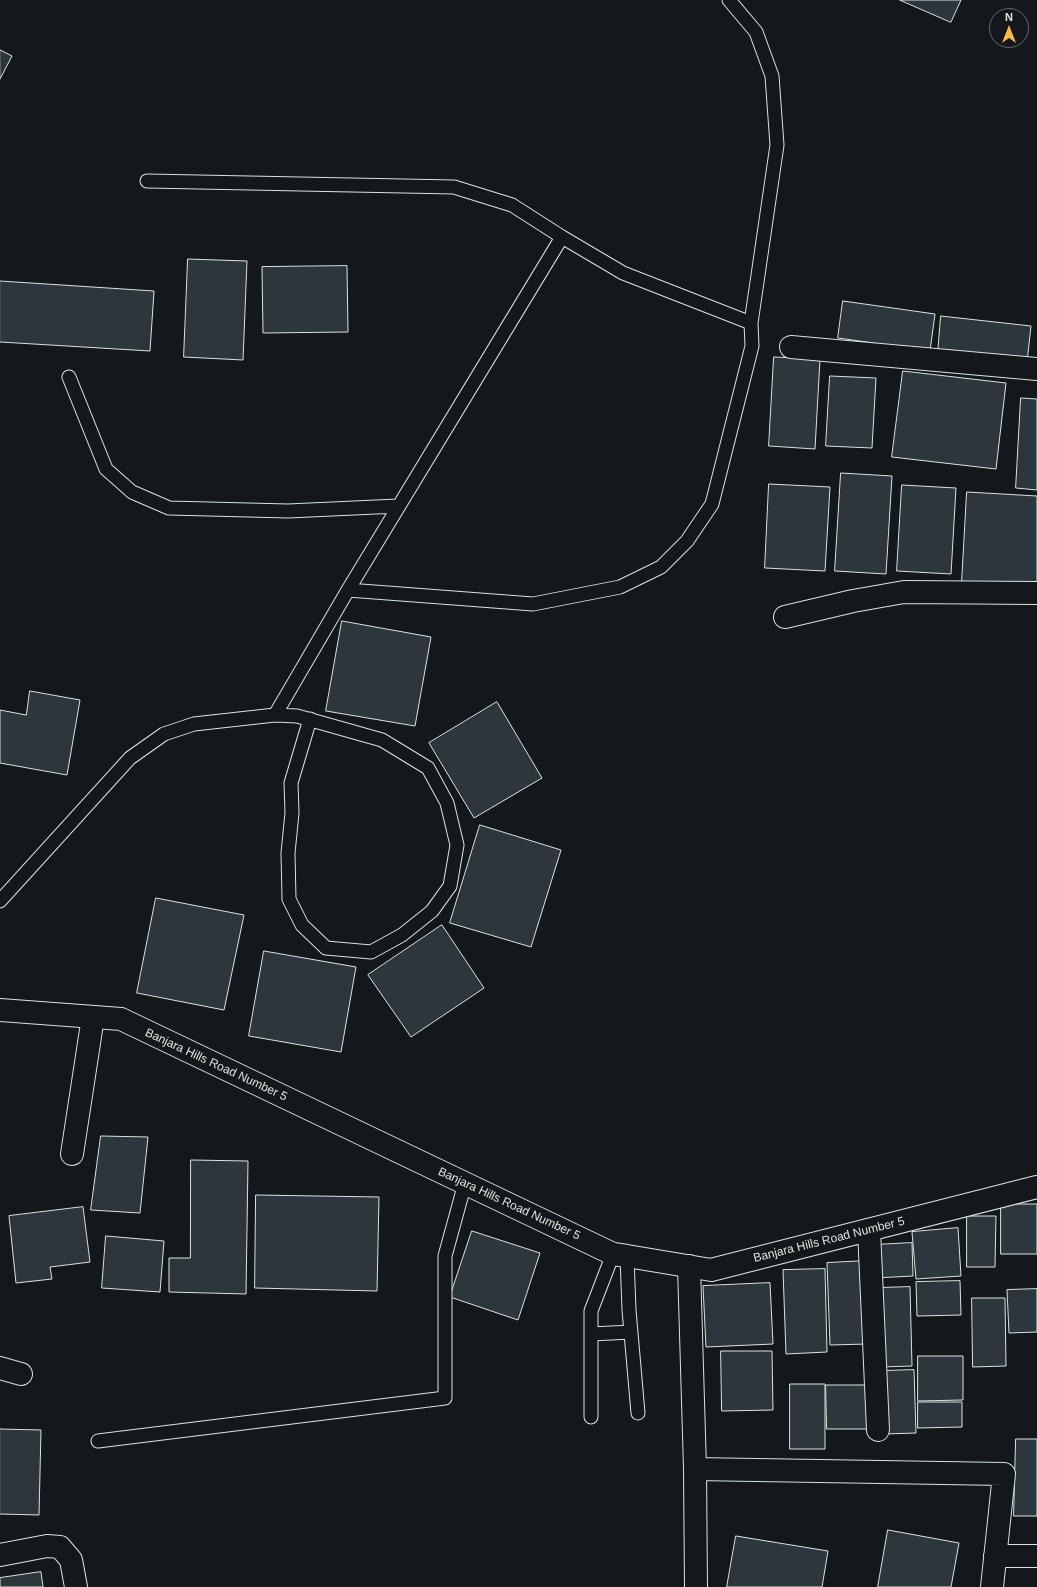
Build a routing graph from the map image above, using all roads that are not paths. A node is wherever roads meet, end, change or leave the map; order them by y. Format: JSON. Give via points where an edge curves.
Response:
{"nodes":[{"id":1,"x":729,"y":0,"type":"edge"},
{"id":2,"x":147,"y":181,"type":"dead end"},
{"id":3,"x":562,"y":237,"type":"junction"},
{"id":4,"x":751,"y":323,"type":"junction"},
{"id":5,"x":791,"y":347,"type":"dead end"},
{"id":6,"x":1037,"y":369,"type":"edge"},
{"id":7,"x":69,"y":376,"type":"dead end"},
{"id":8,"x":398,"y":506,"type":"junction"},
{"id":9,"x":348,"y":590,"type":"junction"},
{"id":10,"x":1037,"y":593,"type":"edge"},
{"id":11,"x":785,"y":617,"type":"dead end"},
{"id":12,"x":275,"y":715,"type":"junction"},
{"id":13,"x":310,"y":720,"type":"junction"},
{"id":14,"x":0,"y":901,"type":"edge"},
{"id":15,"x":0,"y":1010,"type":"edge"},
{"id":16,"x":93,"y":1017,"type":"junction"},
{"id":17,"x":72,"y":1154,"type":"dead end"},
{"id":18,"x":464,"y":1183,"type":"junction"},
{"id":19,"x":1037,"y":1187,"type":"edge"},
{"id":20,"x":869,"y":1230,"type":"junction"},
{"id":21,"x":620,"y":1255,"type":"junction"},
{"id":22,"x":689,"y":1266,"type":"junction"},
{"id":23,"x":630,"y":1332,"type":"junction"},
{"id":24,"x":591,"y":1334,"type":"junction"},
{"id":25,"x":0,"y":1368,"type":"edge"},
{"id":26,"x":21,"y":1374,"type":"dead end"},
{"id":27,"x":638,"y":1413,"type":"dead end"},
{"id":28,"x":591,"y":1417,"type":"dead end"},
{"id":29,"x":878,"y":1430,"type":"dead end"},
{"id":30,"x":98,"y":1441,"type":"dead end"},
{"id":31,"x":695,"y":1469,"type":"junction"},
{"id":32,"x":0,"y":1555,"type":"edge"},
{"id":33,"x":995,"y":1556,"type":"junction"},
{"id":34,"x":1037,"y":1556,"type":"edge"},
{"id":35,"x":76,"y":1587,"type":"edge"},
{"id":36,"x":696,"y":1587,"type":"edge"},
{"id":37,"x":992,"y":1587,"type":"edge"}],
"edges":[{"from":1,"to":4,"type":"lane","via":[[756,32],[772,76],[777,145]]},
{"from":2,"to":3,"type":"lane","via":[[454,188],[512,205]]},
{"from":3,"to":4,"type":"lane","via":[[623,274]]},
{"from":3,"to":8,"type":"lane"},
{"from":4,"to":9,"type":"lane","via":[[752,346],[712,504],[687,541],[661,567],[620,587],[532,604]]},
{"from":5,"to":6,"type":"street"},
{"from":7,"to":8,"type":"lane","via":[[106,469],[132,492],[169,508],[288,511]]},
{"from":8,"to":9,"type":"lane"},
{"from":9,"to":12,"type":"lane"},
{"from":10,"to":11,"type":"street","via":[[904,592]]},
{"from":12,"to":13,"type":"lane","via":[[297,716]]},
{"from":12,"to":14,"type":"lane","via":[[194,724],[164,734],[130,758]]},
{"from":13,"to":13,"type":"lane","via":[[382,740],[428,768],[447,802],[458,845],[450,886],[432,912],[402,935],[371,952],[326,948],[302,925],[289,899],[288,853],[292,783]]},
{"from":15,"to":16,"type":"street","name":"Banjara Hills Road Number 5"},
{"from":16,"to":17,"type":"street"},
{"from":16,"to":18,"type":"street","name":"Banjara Hills Road Number 5","via":[[121,1019]]},
{"from":18,"to":21,"type":"street","name":"Banjara Hills Road Number 5"},
{"from":18,"to":30,"type":"lane","via":[[445,1256],[445,1398]]},
{"from":19,"to":20,"type":"street","name":"Banjara Hills Road Number 5"},
{"from":20,"to":22,"type":"street","name":"Banjara Hills Road Number 5","via":[[711,1270]]},
{"from":20,"to":29,"type":"street"},
{"from":21,"to":22,"type":"street","name":"Banjara Hills Road Number 5"},
{"from":21,"to":23,"type":"lane"},
{"from":21,"to":24,"type":"lane","via":[[591,1311]]},
{"from":22,"to":31,"type":"street"},
{"from":23,"to":24,"type":"lane"},
{"from":23,"to":27,"type":"lane"},
{"from":24,"to":28,"type":"lane"},
{"from":25,"to":26,"type":"street"},
{"from":31,"to":33,"type":"street","via":[[1004,1474]]},
{"from":31,"to":36,"type":"street"},
{"from":32,"to":35,"type":"street","via":[[47,1546],[60,1547],[71,1560]]},
{"from":33,"to":34,"type":"street"},
{"from":33,"to":37,"type":"street"}]}
